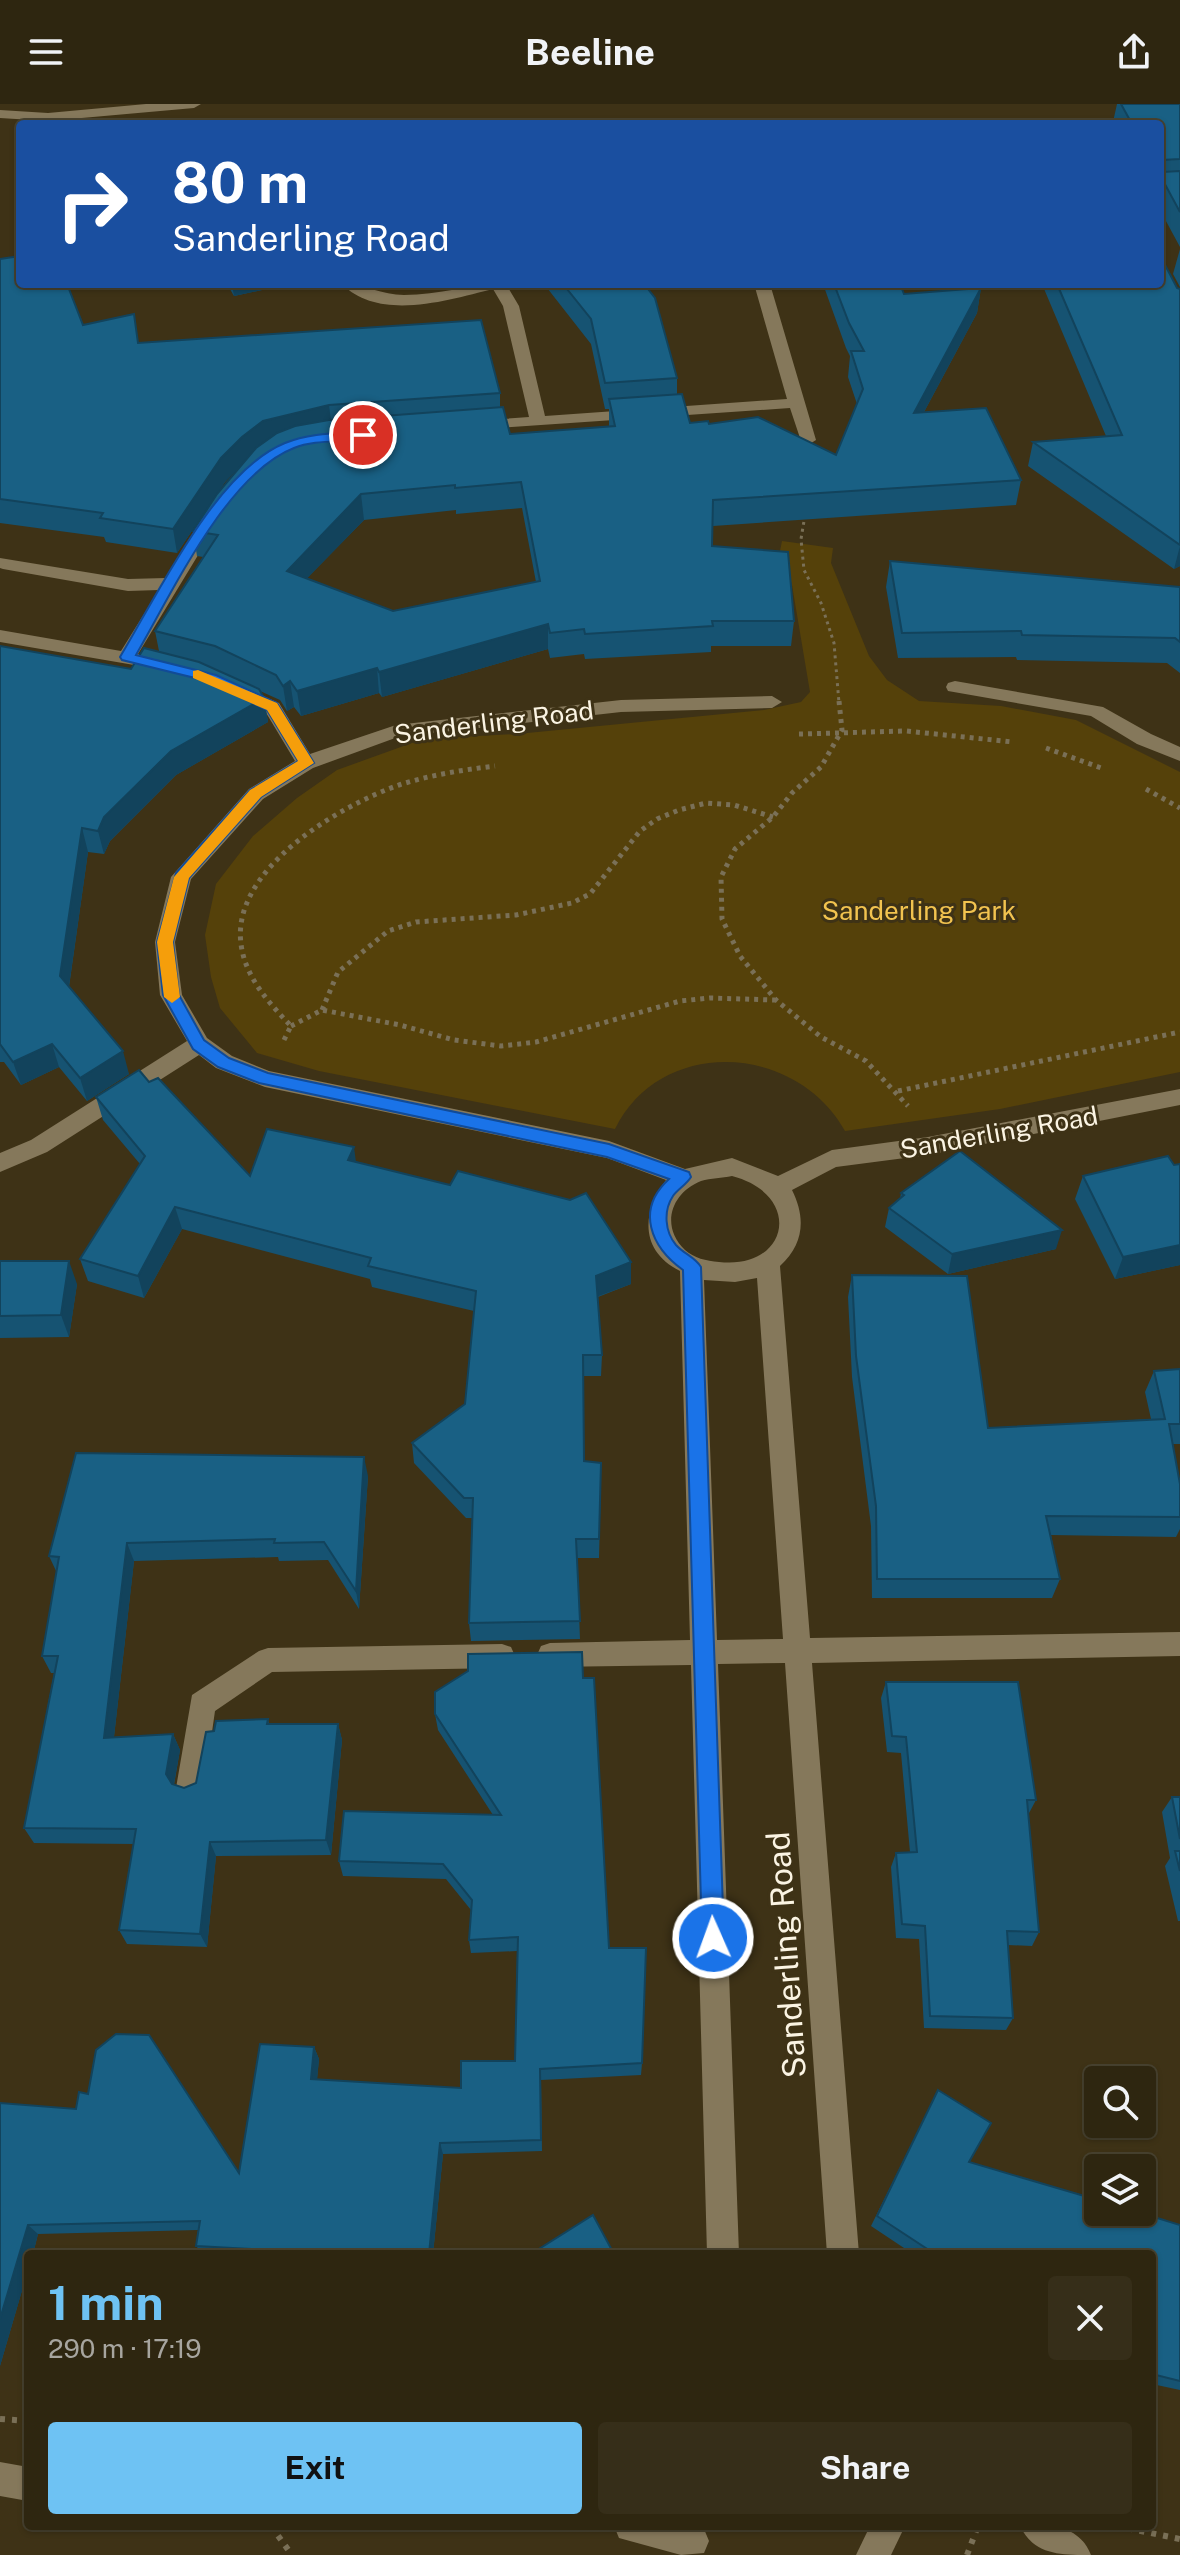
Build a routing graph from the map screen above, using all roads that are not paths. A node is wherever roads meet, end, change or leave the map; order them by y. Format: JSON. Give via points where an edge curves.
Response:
{"nodes":[{"id":1,"x":194,"y":104,"type":"edge"},
{"id":2,"x":0,"y":114,"type":"edge"},
{"id":3,"x":356,"y":288,"type":"edge"},
{"id":4,"x":478,"y":288,"type":"edge"},
{"id":5,"x":499,"y":288,"type":"edge"},
{"id":6,"x":763,"y":288,"type":"edge"},
{"id":7,"x":796,"y":403,"type":"junction"},
{"id":8,"x":538,"y":421,"type":"junction"},
{"id":9,"x":453,"y":428,"type":"edge"},
{"id":10,"x":808,"y":440,"type":"edge"},
{"id":11,"x":224,"y":501,"type":"edge"},
{"id":12,"x":3,"y":563,"type":"dead end"},
{"id":13,"x":171,"y":584,"type":"junction"},
{"id":14,"x":0,"y":636,"type":"edge"},
{"id":15,"x":127,"y":657,"type":"junction"},
{"id":16,"x":155,"y":664,"type":"edge"},
{"id":17,"x":224,"y":684,"type":"edge"},
{"id":18,"x":955,"y":687,"type":"dead end"},
{"id":19,"x":772,"y":702,"type":"dead end"},
{"id":20,"x":1180,"y":754,"type":"edge"},
{"id":21,"x":306,"y":763,"type":"junction"},
{"id":22,"x":199,"y":1044,"type":"junction"},
{"id":23,"x":1180,"y":1097,"type":"edge"},
{"id":24,"x":0,"y":1163,"type":"edge"},
{"id":25,"x":683,"y":1177,"type":"junction"},
{"id":26,"x":776,"y":1187,"type":"junction"},
{"id":27,"x":768,"y":1263,"type":"junction"},
{"id":28,"x":692,"y":1267,"type":"junction"},
{"id":29,"x":1180,"y":1644,"type":"edge"},
{"id":30,"x":797,"y":1651,"type":"junction"},
{"id":31,"x":704,"y":1653,"type":"junction"},
{"id":32,"x":190,"y":1788,"type":"edge"},
{"id":33,"x":723,"y":2250,"type":"edge"},
{"id":34,"x":843,"y":2250,"type":"edge"},
{"id":35,"x":0,"y":2479,"type":"edge"},
{"id":36,"x":24,"y":2483,"type":"edge"},
{"id":37,"x":648,"y":2530,"type":"edge"},
{"id":38,"x":886,"y":2530,"type":"edge"},
{"id":39,"x":1042,"y":2530,"type":"edge"},
{"id":40,"x":693,"y":2541,"type":"edge"},
{"id":41,"x":873,"y":2555,"type":"edge"},
{"id":42,"x":1074,"y":2555,"type":"edge"}],
"edges":[{"from":1,"to":2,"type":"street","via":[[48,117]]},
{"from":3,"to":4,"type":"street","via":[[371,297],[405,300]]},
{"from":5,"to":8,"type":"street","via":[[511,306]]},
{"from":6,"to":7,"type":"street"},
{"from":7,"to":8,"type":"street"},
{"from":7,"to":10,"type":"street"},
{"from":8,"to":9,"type":"street"},
{"from":11,"to":13,"type":"street"},
{"from":12,"to":13,"type":"street","via":[[128,585]]},
{"from":13,"to":15,"type":"street"},
{"from":14,"to":15,"type":"street"},
{"from":15,"to":16,"type":"street"},
{"from":17,"to":21,"type":"street","via":[[272,707]]},
{"from":18,"to":20,"type":"street","via":[[1096,711]]},
{"from":19,"to":21,"type":"street","name":"Sanderling Road","via":[[621,706],[396,731]]},
{"from":21,"to":22,"type":"street","name":"Sanderling Road","via":[[256,794],[181,877],[165,942],[171,995]]},
{"from":22,"to":24,"type":"street","via":[[39,1146]]},
{"from":22,"to":25,"type":"street","name":"Sanderling Road","via":[[224,1062],[265,1079],[609,1150]]},
{"from":23,"to":26,"type":"street","name":"Sanderling Road","via":[[928,1146],[832,1159]]},
{"from":25,"to":26,"type":"street","via":[[706,1168],[732,1167]]},
{"from":25,"to":28,"type":"street","via":[[666,1192],[658,1212],[659,1233],[671,1252]]},
{"from":26,"to":27,"type":"street","via":[[789,1206],[792,1227],[785,1248]]},
{"from":27,"to":28,"type":"street","via":[[744,1273],[717,1274]]},
{"from":27,"to":30,"type":"street","name":"Sanderling Road"},
{"from":28,"to":31,"type":"street"},
{"from":29,"to":30,"type":"street"},
{"from":30,"to":31,"type":"street"},
{"from":30,"to":34,"type":"street","name":"Sanderling Road"},
{"from":31,"to":32,"type":"street","via":[[268,1660],[202,1704]]},
{"from":31,"to":33,"type":"street"},
{"from":35,"to":36,"type":"street"},
{"from":37,"to":40,"type":"street"},
{"from":38,"to":41,"type":"street"},
{"from":39,"to":42,"type":"street"}]}
